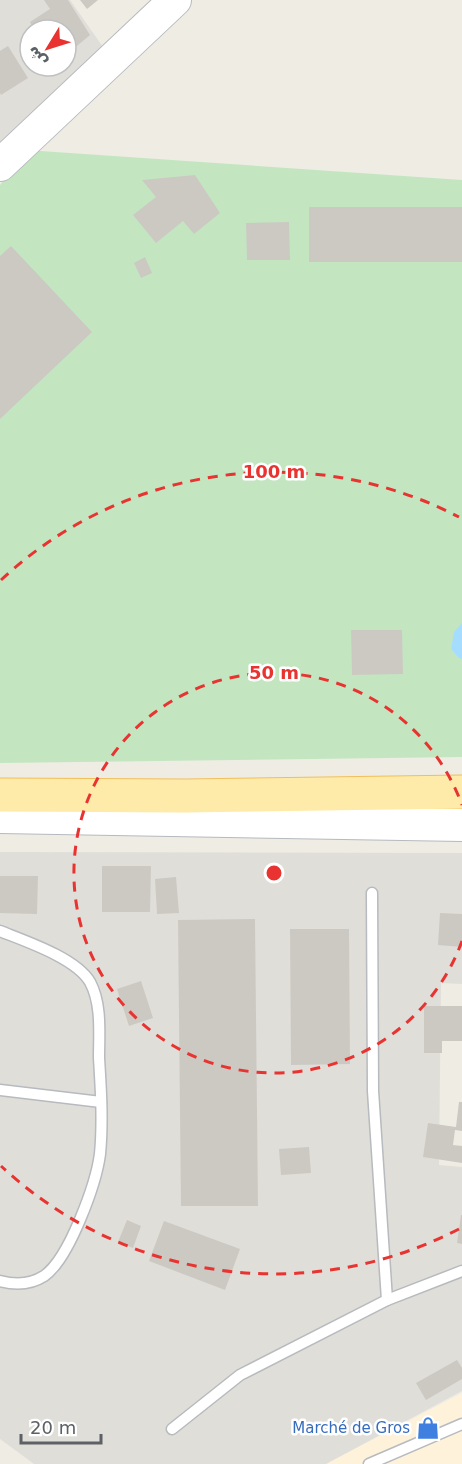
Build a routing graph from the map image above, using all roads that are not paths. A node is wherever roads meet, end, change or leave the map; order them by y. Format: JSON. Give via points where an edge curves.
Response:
{"nodes":[{"id":1,"x":175,"y":0,"type":"edge"},
{"id":2,"x":0,"y":165,"type":"edge"},
{"id":3,"x":462,"y":792,"type":"edge"},
{"id":4,"x":0,"y":795,"type":"edge"},
{"id":5,"x":0,"y":817,"type":"edge"},
{"id":6,"x":462,"y":825,"type":"edge"},
{"id":7,"x":372,"y":893,"type":"dead end"},
{"id":8,"x":0,"y":931,"type":"edge"},
{"id":9,"x":0,"y":1090,"type":"edge"},
{"id":10,"x":101,"y":1102,"type":"junction"},
{"id":11,"x":462,"y":1271,"type":"edge"},
{"id":12,"x":0,"y":1281,"type":"edge"},
{"id":13,"x":387,"y":1300,"type":"junction"},
{"id":14,"x":462,"y":1424,"type":"edge"},
{"id":15,"x":172,"y":1429,"type":"dead end"},
{"id":16,"x":369,"y":1464,"type":"edge"}],
"edges":[{"from":1,"to":2,"type":"main road"},
{"from":3,"to":4,"type":"main road"},
{"from":5,"to":6,"type":"main road"},
{"from":7,"to":13,"type":"lane","via":[[373,1091]]},
{"from":8,"to":10,"type":"lane","via":[[66,960],[89,981],[98,1012]]},
{"from":9,"to":10,"type":"lane"},
{"from":10,"to":12,"type":"lane","via":[[96,1170],[84,1210],[63,1252],[43,1277],[28,1283]]},
{"from":11,"to":13,"type":"lane"},
{"from":13,"to":15,"type":"lane","via":[[240,1375]]},
{"from":14,"to":16,"type":"lane"}]}
